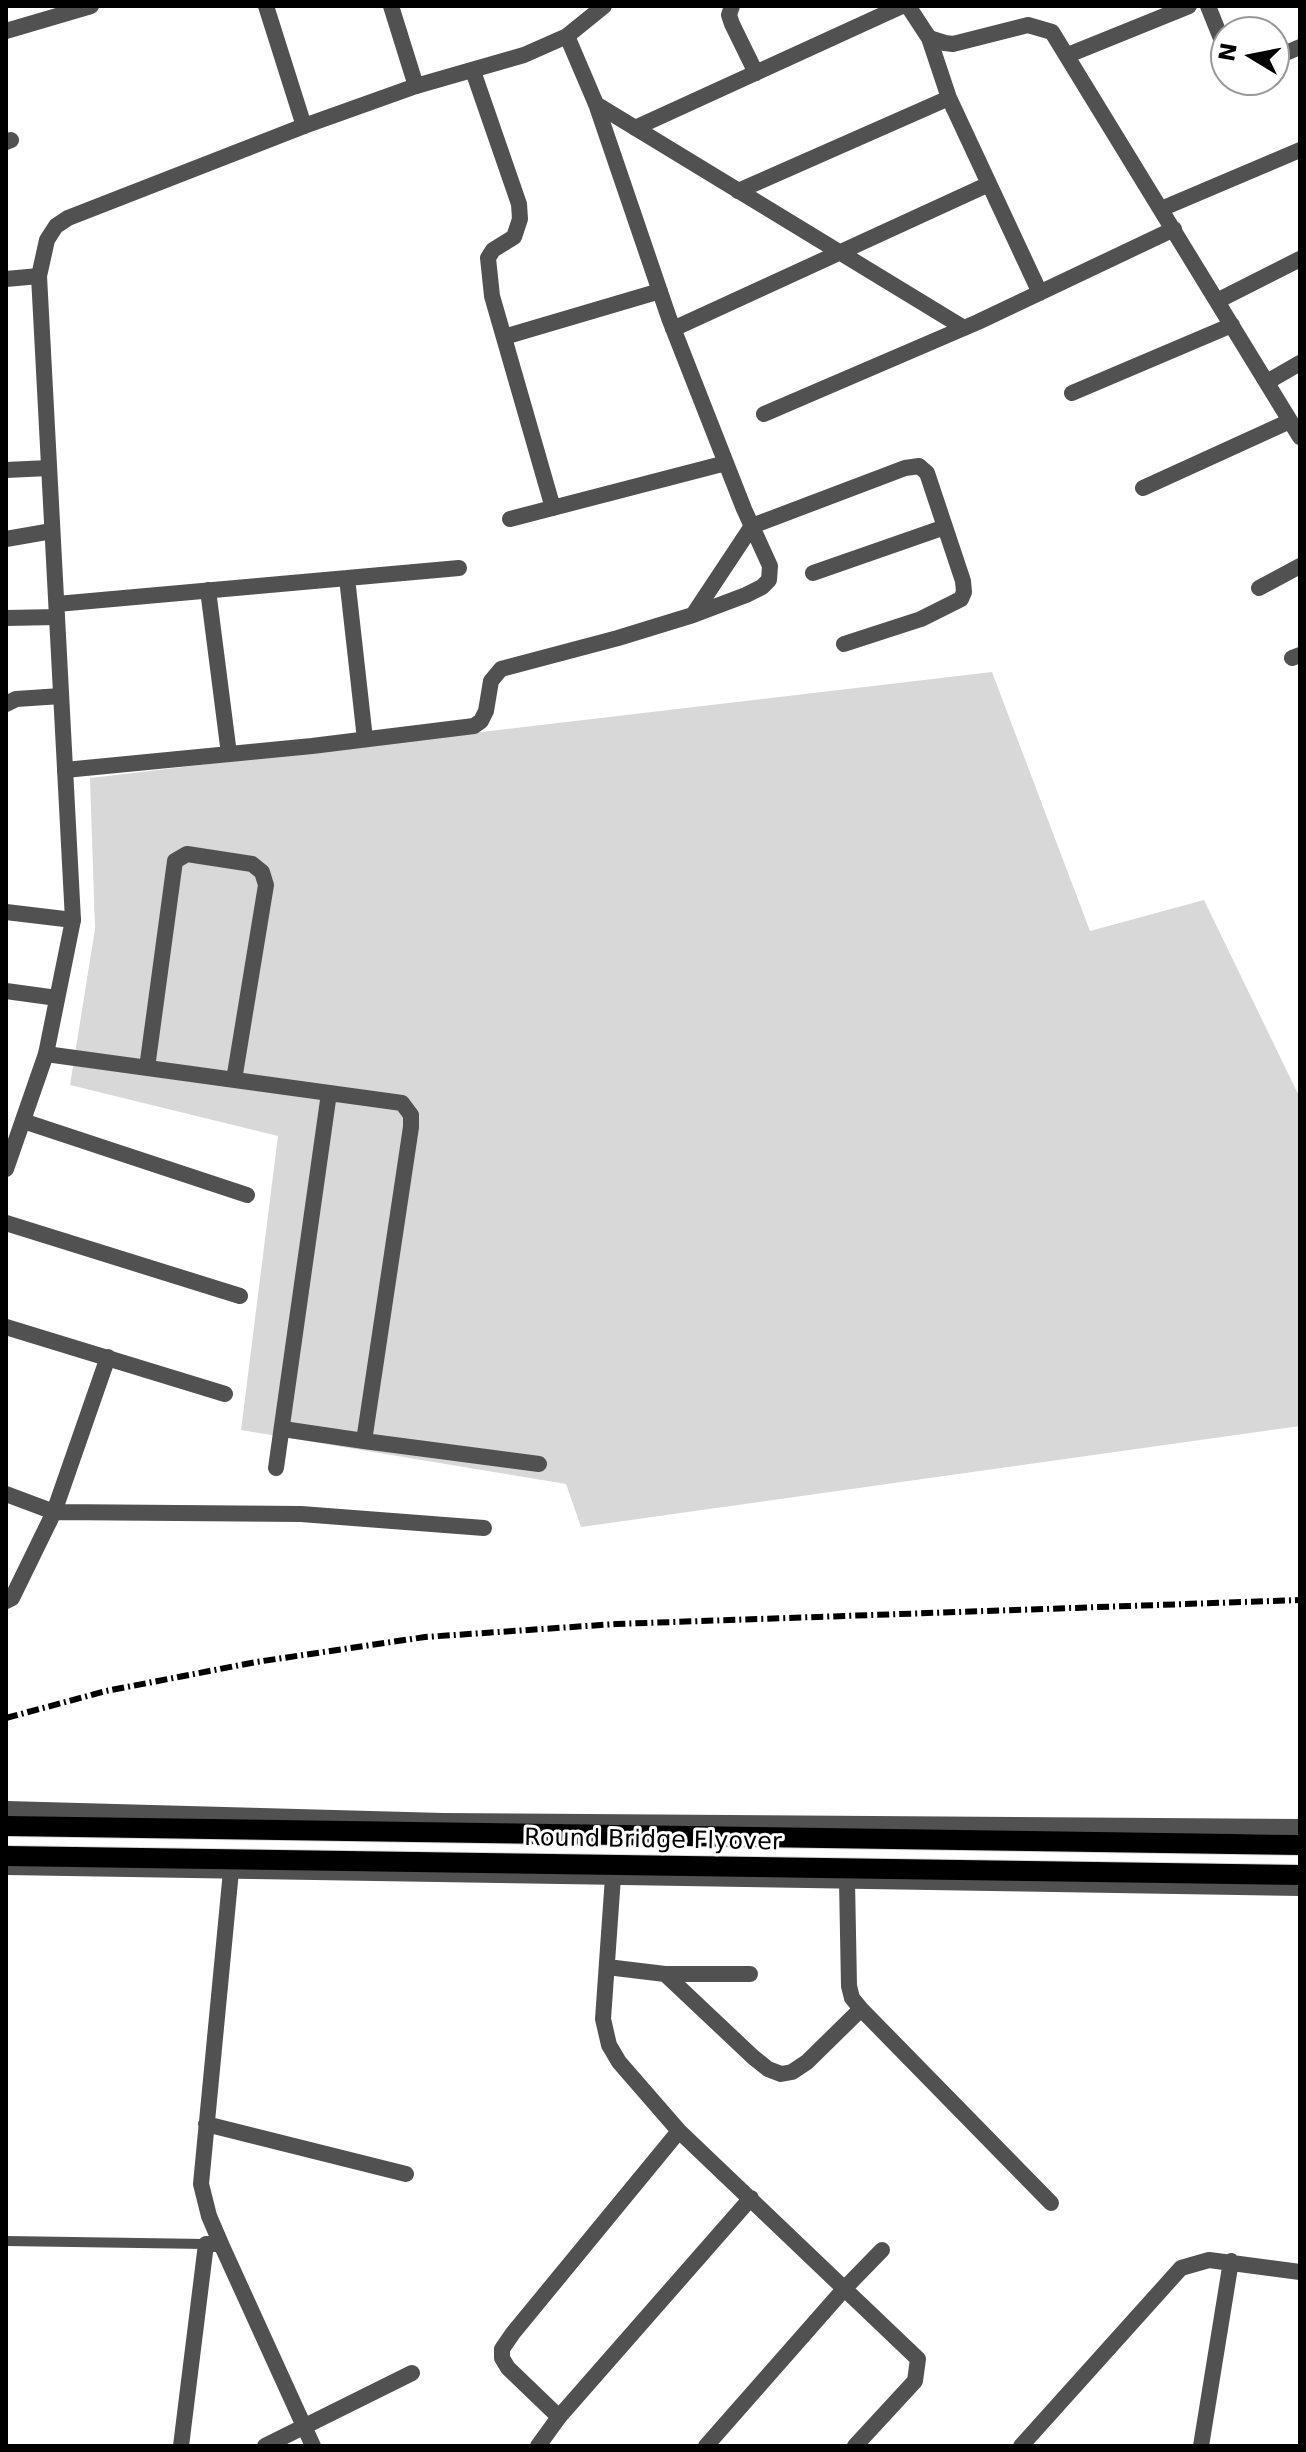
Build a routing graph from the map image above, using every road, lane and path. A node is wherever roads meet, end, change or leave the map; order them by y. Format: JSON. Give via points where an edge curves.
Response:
{"nodes":[{"id":1,"x":91,"y":6,"type":"edge"},
{"id":2,"x":266,"y":6,"type":"edge"},
{"id":3,"x":391,"y":6,"type":"edge"},
{"id":4,"x":604,"y":6,"type":"edge"},
{"id":5,"x":732,"y":6,"type":"edge"},
{"id":6,"x":905,"y":6,"type":"edge"},
{"id":7,"x":1189,"y":6,"type":"edge"},
{"id":8,"x":50,"y":12,"type":"edge"},
{"id":9,"x":6,"y":31,"type":"edge"},
{"id":10,"x":567,"y":36,"type":"junction"},
{"id":11,"x":929,"y":38,"type":"junction"},
{"id":12,"x":1068,"y":55,"type":"junction"},
{"id":13,"x":473,"y":71,"type":"junction"},
{"id":14,"x":756,"y":73,"type":"junction"},
{"id":15,"x":416,"y":86,"type":"junction"},
{"id":16,"x":949,"y":98,"type":"junction"},
{"id":17,"x":596,"y":104,"type":"junction"},
{"id":18,"x":304,"y":126,"type":"junction"},
{"id":19,"x":635,"y":128,"type":"junction"},
{"id":20,"x":1300,"y":150,"type":"edge"},
{"id":21,"x":989,"y":184,"type":"junction"},
{"id":22,"x":738,"y":191,"type":"junction"},
{"id":23,"x":1161,"y":209,"type":"junction"},
{"id":24,"x":1174,"y":229,"type":"junction"},
{"id":25,"x":842,"y":252,"type":"junction"},
{"id":26,"x":1300,"y":259,"type":"edge"},
{"id":27,"x":39,"y":276,"type":"junction"},
{"id":28,"x":6,"y":279,"type":"edge"},
{"id":29,"x":660,"y":291,"type":"junction"},
{"id":30,"x":1040,"y":293,"type":"junction"},
{"id":31,"x":1217,"y":301,"type":"junction"},
{"id":32,"x":1232,"y":325,"type":"junction"},
{"id":33,"x":964,"y":328,"type":"junction"},
{"id":34,"x":673,"y":329,"type":"junction"},
{"id":35,"x":504,"y":337,"type":"junction"},
{"id":36,"x":1300,"y":363,"type":"edge"},
{"id":37,"x":1267,"y":382,"type":"junction"},
{"id":38,"x":1072,"y":393,"type":"dead end"},
{"id":39,"x":764,"y":414,"type":"dead end"},
{"id":40,"x":1290,"y":421,"type":"junction"},
{"id":41,"x":1300,"y":437,"type":"edge"},
{"id":42,"x":726,"y":463,"type":"junction"},
{"id":43,"x":49,"y":468,"type":"junction"},
{"id":44,"x":6,"y":470,"type":"edge"},
{"id":45,"x":1143,"y":488,"type":"dead end"},
{"id":46,"x":553,"y":508,"type":"junction"},
{"id":47,"x":510,"y":519,"type":"dead end"},
{"id":48,"x":752,"y":526,"type":"junction"},
{"id":49,"x":945,"y":527,"type":"junction"},
{"id":50,"x":52,"y":531,"type":"junction"},
{"id":51,"x":6,"y":539,"type":"edge"},
{"id":52,"x":1300,"y":566,"type":"edge"},
{"id":53,"x":459,"y":568,"type":"dead end"},
{"id":54,"x":813,"y":573,"type":"dead end"},
{"id":55,"x":347,"y":578,"type":"junction"},
{"id":56,"x":1259,"y":588,"type":"dead end"},
{"id":57,"x":208,"y":590,"type":"junction"},
{"id":58,"x":57,"y":610,"type":"junction"},
{"id":59,"x":693,"y":615,"type":"junction"},
{"id":60,"x":6,"y":618,"type":"edge"},
{"id":61,"x":844,"y":644,"type":"dead end"},
{"id":62,"x":61,"y":696,"type":"junction"},
{"id":63,"x":6,"y":704,"type":"edge"},
{"id":64,"x":365,"y":739,"type":"junction"},
{"id":65,"x":229,"y":754,"type":"junction"},
{"id":66,"x":65,"y":770,"type":"junction"},
{"id":67,"x":6,"y":912,"type":"edge"},
{"id":68,"x":73,"y":920,"type":"junction"},
{"id":69,"x":6,"y":991,"type":"edge"},
{"id":70,"x":57,"y":998,"type":"junction"},
{"id":71,"x":46,"y":1054,"type":"junction"},
{"id":72,"x":147,"y":1068,"type":"junction"},
{"id":73,"x":234,"y":1080,"type":"junction"},
{"id":74,"x":329,"y":1093,"type":"junction"},
{"id":75,"x":16,"y":1129,"type":"edge"},
{"id":76,"x":6,"y":1169,"type":"edge"},
{"id":77,"x":247,"y":1195,"type":"dead end"},
{"id":78,"x":6,"y":1223,"type":"edge"},
{"id":79,"x":240,"y":1296,"type":"dead end"},
{"id":80,"x":6,"y":1327,"type":"edge"},
{"id":81,"x":108,"y":1357,"type":"junction"},
{"id":82,"x":225,"y":1394,"type":"dead end"},
{"id":83,"x":283,"y":1429,"type":"junction"},
{"id":84,"x":364,"y":1441,"type":"junction"},
{"id":85,"x":539,"y":1464,"type":"dead end"},
{"id":86,"x":276,"y":1468,"type":"dead end"},
{"id":87,"x":6,"y":1494,"type":"edge"},
{"id":88,"x":54,"y":1512,"type":"junction"},
{"id":89,"x":484,"y":1528,"type":"dead end"},
{"id":90,"x":6,"y":1601,"type":"edge"},
{"id":91,"x":6,"y":1809,"type":"edge"},
{"id":92,"x":6,"y":1826,"type":"edge"},
{"id":93,"x":1300,"y":1827,"type":"edge"},
{"id":94,"x":1300,"y":1845,"type":"edge"},
{"id":95,"x":6,"y":1856,"type":"edge"},
{"id":96,"x":6,"y":1867,"type":"edge"},
{"id":97,"x":231,"y":1871,"type":"junction"},
{"id":98,"x":1300,"y":1875,"type":"edge"},
{"id":99,"x":613,"y":1877,"type":"junction"},
{"id":100,"x":847,"y":1881,"type":"junction"},
{"id":101,"x":1300,"y":1888,"type":"edge"},
{"id":102,"x":607,"y":1967,"type":"junction"},
{"id":103,"x":665,"y":1974,"type":"junction"},
{"id":104,"x":750,"y":1974,"type":"dead end"},
{"id":105,"x":861,"y":2009,"type":"junction"},
{"id":106,"x":206,"y":2124,"type":"junction"},
{"id":107,"x":679,"y":2131,"type":"junction"},
{"id":108,"x":406,"y":2174,"type":"dead end"},
{"id":109,"x":751,"y":2198,"type":"junction"},
{"id":110,"x":1051,"y":2203,"type":"dead end"},
{"id":111,"x":6,"y":2241,"type":"edge"},
{"id":112,"x":213,"y":2244,"type":"junction"},
{"id":113,"x":882,"y":2250,"type":"dead end"},
{"id":114,"x":1231,"y":2261,"type":"junction"},
{"id":115,"x":1300,"y":2272,"type":"edge"},
{"id":116,"x":845,"y":2288,"type":"junction"},
{"id":117,"x":412,"y":2373,"type":"dead end"},
{"id":118,"x":559,"y":2417,"type":"junction"},
{"id":119,"x":304,"y":2429,"type":"junction"},
{"id":120,"x":181,"y":2446,"type":"edge"},
{"id":121,"x":265,"y":2446,"type":"edge"},
{"id":122,"x":313,"y":2446,"type":"edge"},
{"id":123,"x":538,"y":2446,"type":"edge"},
{"id":124,"x":706,"y":2446,"type":"edge"},
{"id":125,"x":855,"y":2446,"type":"edge"},
{"id":126,"x":1021,"y":2446,"type":"edge"},
{"id":127,"x":1201,"y":2446,"type":"edge"}],
"edges":[{"from":1,"to":8,"type":"street"},
{"from":2,"to":18,"type":"street"},
{"from":3,"to":15,"type":"street"},
{"from":4,"to":10,"type":"street"},
{"from":5,"to":14,"type":"street","via":[[732,24]]},
{"from":6,"to":11,"type":"street"},
{"from":6,"to":14,"type":"street"},
{"from":7,"to":12,"type":"street"},
{"from":8,"to":9,"type":"street"},
{"from":10,"to":13,"type":"street"},
{"from":10,"to":17,"type":"street"},
{"from":11,"to":12,"type":"street","via":[[953,44],[1038,26],[1052,32]]},
{"from":11,"to":16,"type":"street"},
{"from":12,"to":23,"type":"street"},
{"from":13,"to":15,"type":"street"},
{"from":13,"to":35,"type":"street","via":[[519,204],[514,237],[488,258]]},
{"from":14,"to":19,"type":"street"},
{"from":15,"to":18,"type":"street"},
{"from":16,"to":21,"type":"street"},
{"from":16,"to":22,"type":"street"},
{"from":17,"to":19,"type":"street"},
{"from":17,"to":29,"type":"street"},
{"from":18,"to":27,"type":"street","via":[[68,218],[47,240]]},
{"from":19,"to":22,"type":"street"},
{"from":20,"to":23,"type":"street"},
{"from":21,"to":25,"type":"street"},
{"from":21,"to":30,"type":"street"},
{"from":22,"to":25,"type":"street"},
{"from":23,"to":24,"type":"street"},
{"from":24,"to":30,"type":"street"},
{"from":24,"to":31,"type":"street"},
{"from":25,"to":33,"type":"street"},
{"from":25,"to":34,"type":"street"},
{"from":26,"to":31,"type":"street"},
{"from":27,"to":28,"type":"street"},
{"from":27,"to":43,"type":"street"},
{"from":29,"to":34,"type":"street"},
{"from":29,"to":35,"type":"street"},
{"from":30,"to":33,"type":"street"},
{"from":31,"to":32,"type":"street"},
{"from":32,"to":37,"type":"street"},
{"from":32,"to":38,"type":"street"},
{"from":33,"to":39,"type":"street"},
{"from":34,"to":42,"type":"street"},
{"from":35,"to":46,"type":"street"},
{"from":36,"to":37,"type":"street"},
{"from":37,"to":40,"type":"street"},
{"from":40,"to":41,"type":"street"},
{"from":40,"to":45,"type":"street"},
{"from":42,"to":46,"type":"street"},
{"from":42,"to":48,"type":"street"},
{"from":43,"to":44,"type":"street"},
{"from":43,"to":50,"type":"street"},
{"from":46,"to":47,"type":"street"},
{"from":48,"to":49,"type":"street","via":[[916,465],[927,473]]},
{"from":48,"to":59,"type":"street"},
{"from":48,"to":59,"type":"street","via":[[770,566],[769,580],[746,595]]},
{"from":49,"to":54,"type":"street"},
{"from":49,"to":61,"type":"street","via":[[963,581],[961,599],[921,619]]},
{"from":50,"to":51,"type":"street"},
{"from":50,"to":58,"type":"street"},
{"from":52,"to":56,"type":"street"},
{"from":53,"to":55,"type":"street"},
{"from":55,"to":57,"type":"street"},
{"from":55,"to":64,"type":"street"},
{"from":57,"to":58,"type":"street"},
{"from":57,"to":65,"type":"street"},
{"from":58,"to":60,"type":"street"},
{"from":58,"to":62,"type":"street"},
{"from":59,"to":64,"type":"street","via":[[501,669],[491,681],[486,711],[474,726]]},
{"from":62,"to":63,"type":"street"},
{"from":62,"to":66,"type":"street"},
{"from":64,"to":65,"type":"street"},
{"from":65,"to":66,"type":"street"},
{"from":66,"to":68,"type":"street"},
{"from":67,"to":68,"type":"street"},
{"from":68,"to":70,"type":"street"},
{"from":69,"to":70,"type":"street"},
{"from":70,"to":71,"type":"street"},
{"from":71,"to":72,"type":"street"},
{"from":71,"to":75,"type":"street"},
{"from":72,"to":73,"type":"street"},
{"from":72,"to":73,"type":"street","via":[[175,861],[187,854],[252,864],[266,885]]},
{"from":73,"to":74,"type":"street"},
{"from":74,"to":83,"type":"street"},
{"from":74,"to":84,"type":"street","via":[[402,1103],[411,1115]]},
{"from":75,"to":76,"type":"street"},
{"from":75,"to":77,"type":"street"},
{"from":78,"to":79,"type":"street"},
{"from":80,"to":81,"type":"street"},
{"from":81,"to":82,"type":"street"},
{"from":81,"to":88,"type":"street"},
{"from":83,"to":84,"type":"street"},
{"from":83,"to":86,"type":"street"},
{"from":84,"to":85,"type":"street"},
{"from":87,"to":88,"type":"street"},
{"from":88,"to":89,"type":"street","via":[[301,1514]]},
{"from":88,"to":90,"type":"street"},
{"from":91,"to":93,"type":"street","via":[[443,1821]]},
{"from":92,"to":94,"type":"main road","name":"Round Bridge Flyover"},
{"from":95,"to":98,"type":"main road","name":"Round Bridge Flyover"},
{"from":96,"to":97,"type":"street"},
{"from":97,"to":99,"type":"street"},
{"from":97,"to":106,"type":"street"},
{"from":99,"to":100,"type":"street"},
{"from":99,"to":102,"type":"street"},
{"from":100,"to":101,"type":"street"},
{"from":100,"to":105,"type":"street","via":[[849,1986]]},
{"from":102,"to":103,"type":"street"},
{"from":102,"to":107,"type":"street","via":[[603,2019],[609,2045]]},
{"from":103,"to":104,"type":"street"},
{"from":103,"to":105,"type":"street","via":[[753,2057],[781,2074],[807,2062]]},
{"from":105,"to":110,"type":"street"},
{"from":106,"to":108,"type":"street"},
{"from":106,"to":112,"type":"street","via":[[201,2184]]},
{"from":107,"to":109,"type":"street"},
{"from":107,"to":118,"type":"street","via":[[502,2349],[508,2368]]},
{"from":109,"to":116,"type":"street"},
{"from":109,"to":118,"type":"street"},
{"from":111,"to":112,"type":"lane"},
{"from":112,"to":119,"type":"street"},
{"from":112,"to":120,"type":"street"},
{"from":113,"to":116,"type":"street"},
{"from":114,"to":115,"type":"street"},
{"from":114,"to":126,"type":"street","via":[[1199,2261],[1181,2268]]},
{"from":114,"to":127,"type":"street"},
{"from":116,"to":124,"type":"street"},
{"from":116,"to":125,"type":"street","via":[[918,2359],[915,2381]]},
{"from":117,"to":119,"type":"street"},
{"from":118,"to":123,"type":"street"},
{"from":119,"to":121,"type":"street"},
{"from":119,"to":122,"type":"street"}]}
